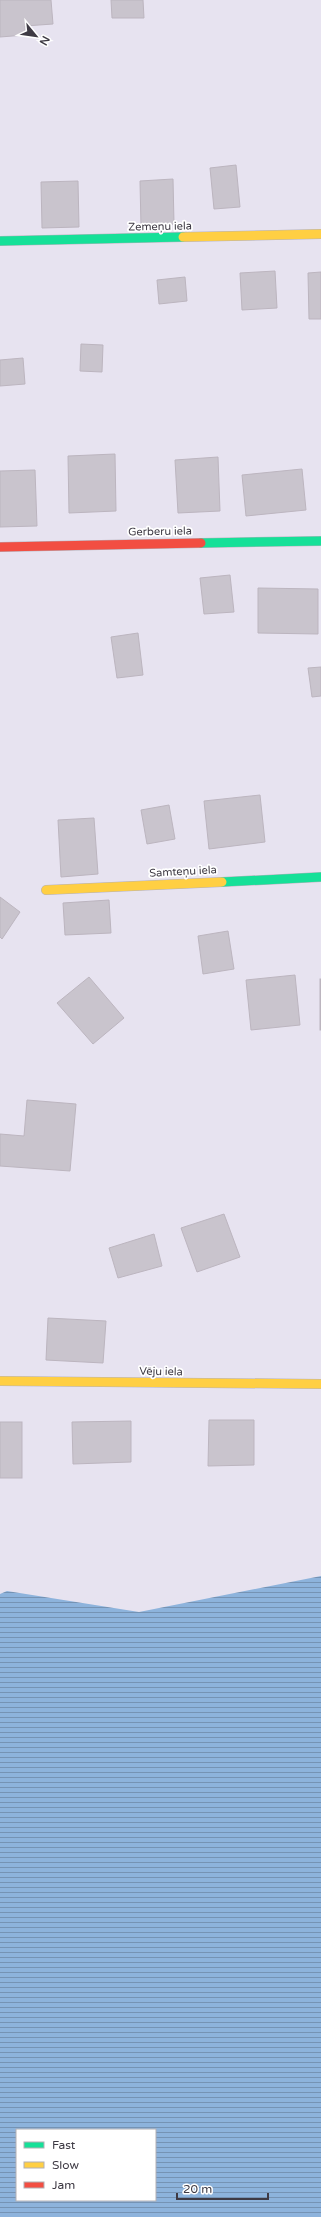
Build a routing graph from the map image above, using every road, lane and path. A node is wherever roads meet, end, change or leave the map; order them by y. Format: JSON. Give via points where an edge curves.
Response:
{"nodes":[{"id":1,"x":321,"y":234,"type":"edge"},
{"id":2,"x":0,"y":241,"type":"edge"},
{"id":3,"x":321,"y":541,"type":"edge"},
{"id":4,"x":0,"y":548,"type":"edge"},
{"id":5,"x":321,"y":877,"type":"edge"},
{"id":6,"x":46,"y":890,"type":"dead end"},
{"id":7,"x":0,"y":1381,"type":"edge"},
{"id":8,"x":321,"y":1384,"type":"edge"}],
"edges":[{"from":1,"to":2,"type":"street","name":"Zemeņu iela"},
{"from":3,"to":4,"type":"street","name":"Gerberu iela"},
{"from":5,"to":6,"type":"street","name":"Samteņu iela"},
{"from":7,"to":8,"type":"street","name":"Vēju iela"}]}
